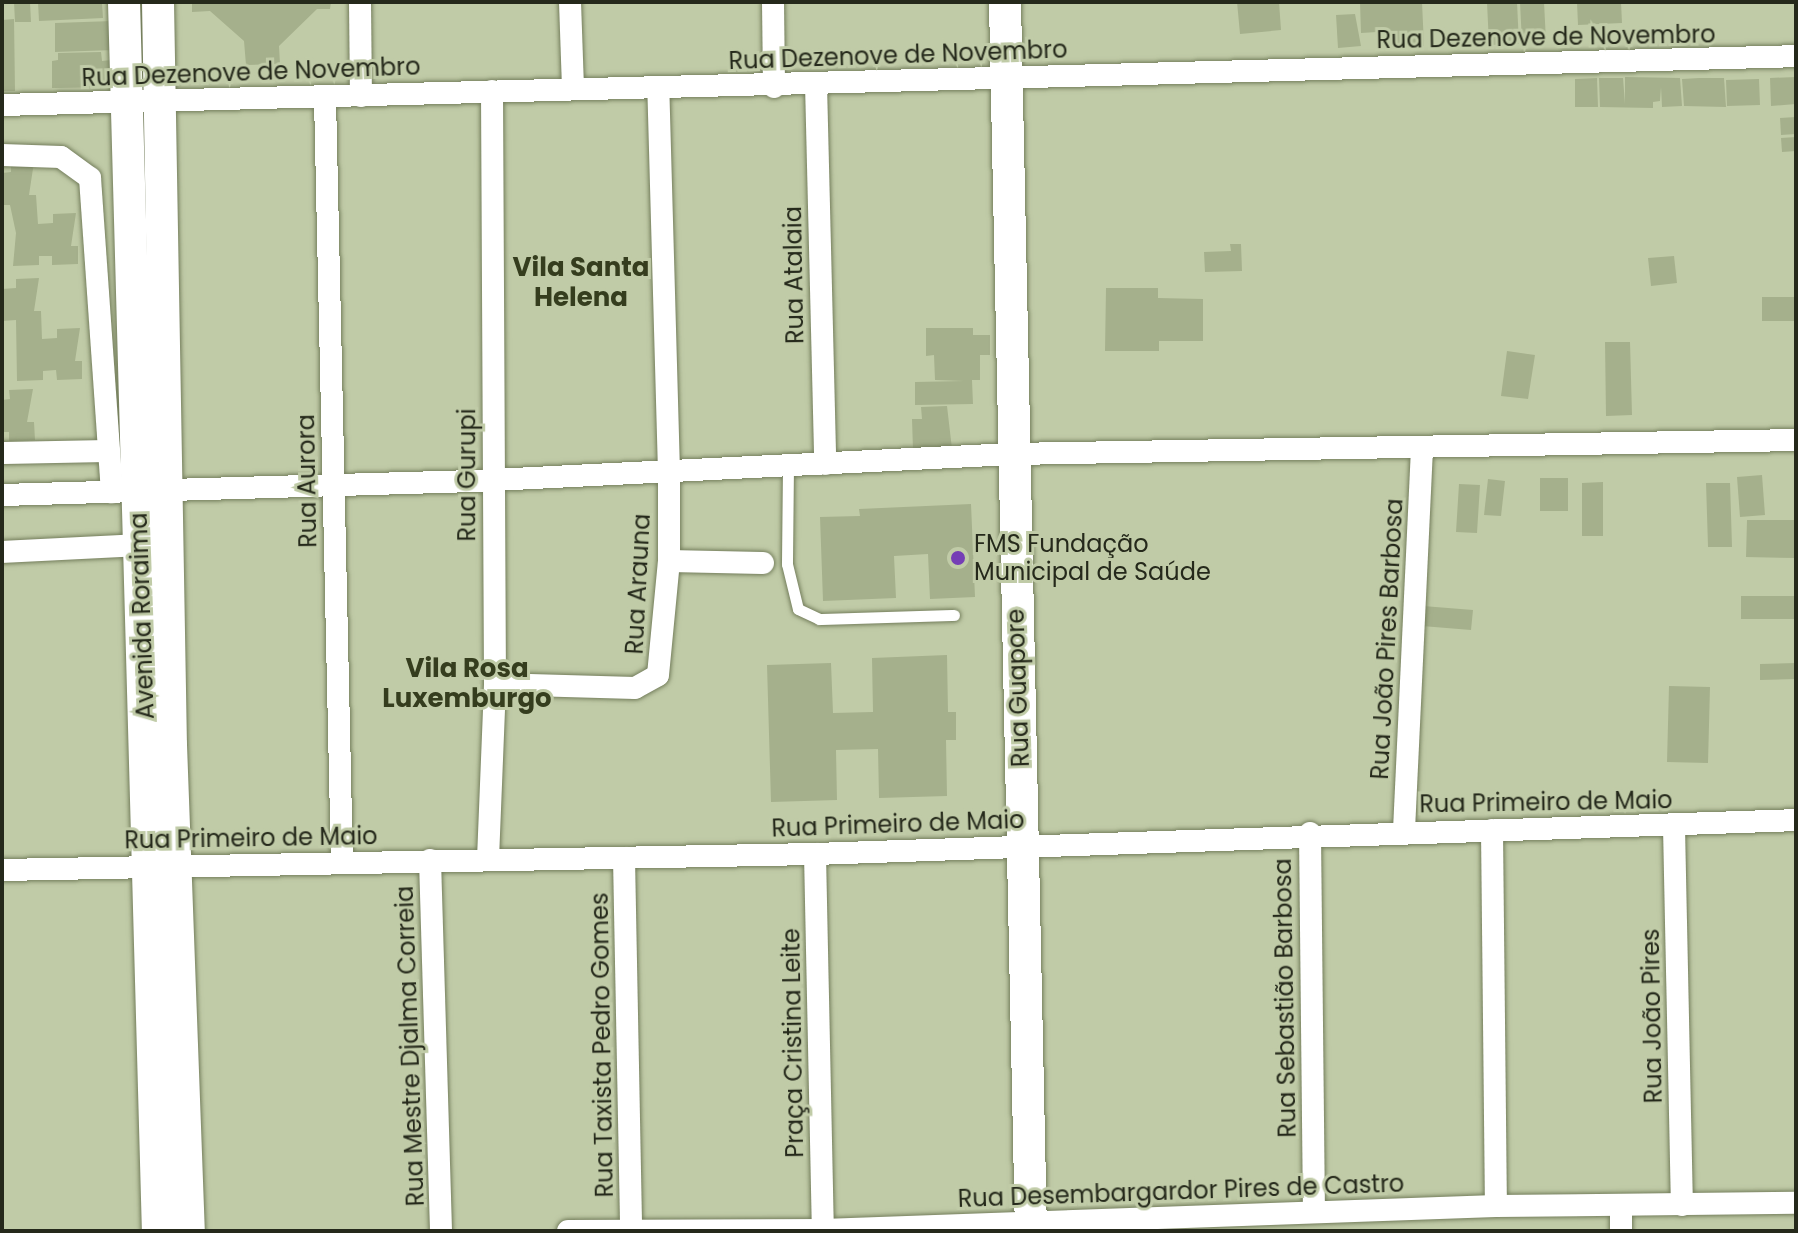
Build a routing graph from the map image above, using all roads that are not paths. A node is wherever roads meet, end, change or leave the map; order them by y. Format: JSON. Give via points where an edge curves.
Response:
{"nodes":[{"id":1,"x":124,"y":2,"type":"edge"},
{"id":2,"x":158,"y":2,"type":"edge"},
{"id":3,"x":360,"y":2,"type":"edge"},
{"id":4,"x":570,"y":2,"type":"edge"},
{"id":5,"x":773,"y":2,"type":"edge"},
{"id":6,"x":1005,"y":2,"type":"edge"},
{"id":7,"x":1796,"y":56,"type":"edge"},
{"id":8,"x":1007,"y":77,"type":"junction"},
{"id":9,"x":816,"y":84,"type":"junction"},
{"id":10,"x":774,"y":87,"type":"junction"},
{"id":11,"x":573,"y":88,"type":"junction"},
{"id":12,"x":658,"y":89,"type":"junction"},
{"id":13,"x":492,"y":91,"type":"junction"},
{"id":14,"x":361,"y":96,"type":"junction"},
{"id":15,"x":325,"y":98,"type":"junction"},
{"id":16,"x":161,"y":100,"type":"junction"},
{"id":17,"x":126,"y":101,"type":"junction"},
{"id":18,"x":2,"y":105,"type":"edge"},
{"id":19,"x":2,"y":155,"type":"edge"},
{"id":20,"x":1796,"y":440,"type":"edge"},
{"id":21,"x":1422,"y":450,"type":"junction"},
{"id":22,"x":109,"y":451,"type":"junction"},
{"id":23,"x":2,"y":453,"type":"edge"},
{"id":24,"x":1012,"y":454,"type":"junction"},
{"id":25,"x":825,"y":464,"type":"junction"},
{"id":26,"x":788,"y":466,"type":"junction"},
{"id":27,"x":669,"y":472,"type":"junction"},
{"id":28,"x":493,"y":480,"type":"junction"},
{"id":29,"x":334,"y":484,"type":"junction"},
{"id":30,"x":140,"y":491,"type":"junction"},
{"id":31,"x":2,"y":495,"type":"edge"},
{"id":32,"x":140,"y":545,"type":"junction"},
{"id":33,"x":2,"y":552,"type":"edge"},
{"id":34,"x":669,"y":561,"type":"junction"},
{"id":35,"x":763,"y":563,"type":"dead end"},
{"id":36,"x":954,"y":615,"type":"dead end"},
{"id":37,"x":495,"y":684,"type":"junction"},
{"id":38,"x":159,"y":746,"type":"junction"},
{"id":39,"x":1796,"y":820,"type":"edge"},
{"id":40,"x":1674,"y":827,"type":"junction"},
{"id":41,"x":1404,"y":830,"type":"junction"},
{"id":42,"x":1492,"y":830,"type":"junction"},
{"id":43,"x":1310,"y":833,"type":"junction"},
{"id":44,"x":1022,"y":845,"type":"junction"},
{"id":45,"x":815,"y":854,"type":"junction"},
{"id":46,"x":624,"y":858,"type":"junction"},
{"id":47,"x":488,"y":859,"type":"junction"},
{"id":48,"x":430,"y":860,"type":"junction"},
{"id":49,"x":342,"y":863,"type":"junction"},
{"id":50,"x":164,"y":866,"type":"junction"},
{"id":51,"x":2,"y":870,"type":"edge"},
{"id":52,"x":1796,"y":1203,"type":"edge"},
{"id":53,"x":1682,"y":1205,"type":"junction"},
{"id":54,"x":1496,"y":1206,"type":"junction"},
{"id":55,"x":1621,"y":1206,"type":"junction"},
{"id":56,"x":1314,"y":1211,"type":"junction"},
{"id":57,"x":1031,"y":1226,"type":"edge"},
{"id":58,"x":631,"y":1230,"type":"edge"},
{"id":59,"x":753,"y":1230,"type":"edge"},
{"id":60,"x":823,"y":1230,"type":"edge"},
{"id":61,"x":158,"y":1231,"type":"edge"},
{"id":62,"x":189,"y":1231,"type":"edge"},
{"id":63,"x":441,"y":1231,"type":"edge"},
{"id":64,"x":568,"y":1231,"type":"edge"},
{"id":65,"x":1621,"y":1231,"type":"edge"}],
"edges":[{"from":1,"to":17,"type":"street","name":"Avenida Roraima"},
{"from":2,"to":16,"type":"street","name":"Avenida Roraima"},
{"from":3,"to":14,"type":"street"},
{"from":4,"to":11,"type":"street"},
{"from":5,"to":10,"type":"street"},
{"from":6,"to":8,"type":"street","name":"Rua Guapore"},
{"from":7,"to":8,"type":"street","name":"Rua Dezenove de Novembro"},
{"from":8,"to":9,"type":"street","name":"Rua Dezenove de Novembro"},
{"from":8,"to":24,"type":"street","name":"Rua Guapore"},
{"from":9,"to":10,"type":"street","name":"Rua Dezenove de Novembro"},
{"from":9,"to":25,"type":"street","name":"Rua Atalaia"},
{"from":10,"to":12,"type":"street","name":"Rua Dezenove de Novembro"},
{"from":11,"to":12,"type":"street","name":"Rua Dezenove de Novembro"},
{"from":11,"to":13,"type":"street","name":"Rua Dezenove de Novembro"},
{"from":12,"to":27,"type":"street","name":"Rua Arauna"},
{"from":13,"to":14,"type":"street","name":"Rua Dezenove de Novembro"},
{"from":13,"to":28,"type":"street","name":"Rua Gurupi"},
{"from":14,"to":15,"type":"street","name":"Rua Dezenove de Novembro"},
{"from":15,"to":16,"type":"street","name":"Rua Dezenove de Novembro"},
{"from":15,"to":29,"type":"street","name":"Rua Aurora"},
{"from":16,"to":17,"type":"street","name":"Rua Dezenove de Novembro"},
{"from":16,"to":30,"type":"street","name":"Avenida Roraima"},
{"from":17,"to":18,"type":"street","name":"Rua Dezenove de Novembro"},
{"from":17,"to":30,"type":"street","name":"Avenida Roraima"},
{"from":19,"to":22,"type":"street","via":[[61,157],[90,178]]},
{"from":20,"to":21,"type":"street"},
{"from":21,"to":24,"type":"street"},
{"from":21,"to":41,"type":"street","name":"Rua João Pires Barbosa"},
{"from":22,"to":23,"type":"street"},
{"from":22,"to":30,"type":"street"},
{"from":24,"to":25,"type":"street"},
{"from":24,"to":44,"type":"street","name":"Rua Guapore"},
{"from":25,"to":26,"type":"street"},
{"from":26,"to":27,"type":"street"},
{"from":26,"to":36,"type":"lane","via":[[787,564],[798,609],[819,619]]},
{"from":27,"to":28,"type":"street"},
{"from":27,"to":34,"type":"street","name":"Rua Arauna"},
{"from":28,"to":29,"type":"street"},
{"from":28,"to":37,"type":"street","name":"Rua Gurupi"},
{"from":29,"to":30,"type":"street"},
{"from":29,"to":49,"type":"street","name":"Rua Aurora"},
{"from":30,"to":31,"type":"street"},
{"from":30,"to":32,"type":"street","name":"Avenida Roraima"},
{"from":30,"to":38,"type":"street","name":"Avenida Roraima"},
{"from":32,"to":33,"type":"street"},
{"from":32,"to":38,"type":"street","name":"Avenida Roraima"},
{"from":34,"to":35,"type":"street"},
{"from":34,"to":37,"type":"street","name":"Rua Arauna","via":[[661,662],[648,685]]},
{"from":37,"to":47,"type":"street","name":"Rua Gurupi"},
{"from":38,"to":50,"type":"street","name":"Avenida Roraima"},
{"from":39,"to":40,"type":"street","name":"Rua Primeiro de Maio"},
{"from":40,"to":42,"type":"street","name":"Rua Primeiro de Maio"},
{"from":40,"to":53,"type":"street","name":"Rua João Pires"},
{"from":41,"to":42,"type":"street","name":"Rua Primeiro de Maio"},
{"from":41,"to":43,"type":"street","name":"Rua Primeiro de Maio"},
{"from":42,"to":54,"type":"street"},
{"from":43,"to":44,"type":"street","name":"Rua Primeiro de Maio"},
{"from":43,"to":56,"type":"street","name":"Rua Sebastião Barbosa"},
{"from":44,"to":45,"type":"street","name":"Rua Primeiro de Maio"},
{"from":44,"to":57,"type":"street","name":"Rua Guapore"},
{"from":45,"to":46,"type":"street","name":"Rua Primeiro de Maio"},
{"from":45,"to":60,"type":"street","name":"Praça Cristina Leite"},
{"from":46,"to":47,"type":"street","name":"Rua Primeiro de Maio"},
{"from":46,"to":58,"type":"street","name":"Rua Taxista Pedro Gomes"},
{"from":47,"to":48,"type":"street","name":"Rua Primeiro de Maio"},
{"from":48,"to":49,"type":"street","name":"Rua Primeiro de Maio"},
{"from":48,"to":63,"type":"street","name":"Rua Mestre Djalma Correia"},
{"from":49,"to":50,"type":"street","name":"Rua Primeiro de Maio"},
{"from":50,"to":51,"type":"street","name":"Rua Primeiro de Maio"},
{"from":50,"to":61,"type":"street","name":"Avenida Roraima"},
{"from":50,"to":62,"type":"street","name":"Avenida Roraima"},
{"from":52,"to":53,"type":"street","name":"Rua Desembargardor Pires de Castro"},
{"from":53,"to":55,"type":"street","name":"Rua Desembargardor Pires de Castro"},
{"from":54,"to":55,"type":"street","name":"Rua Desembargardor Pires de Castro"},
{"from":54,"to":56,"type":"street","name":"Rua Desembargardor Pires de Castro"},
{"from":55,"to":65,"type":"street"},
{"from":56,"to":57,"type":"street","name":"Rua Desembargardor Pires de Castro"},
{"from":57,"to":60,"type":"street","name":"Rua Desembargardor Pires de Castro"},
{"from":58,"to":59,"type":"street","name":"Rua Desembargardor Pires de Castro"},
{"from":58,"to":64,"type":"street","name":"Rua Desembargardor Pires de Castro"},
{"from":59,"to":60,"type":"street","name":"Rua Desembargardor Pires de Castro"}]}
